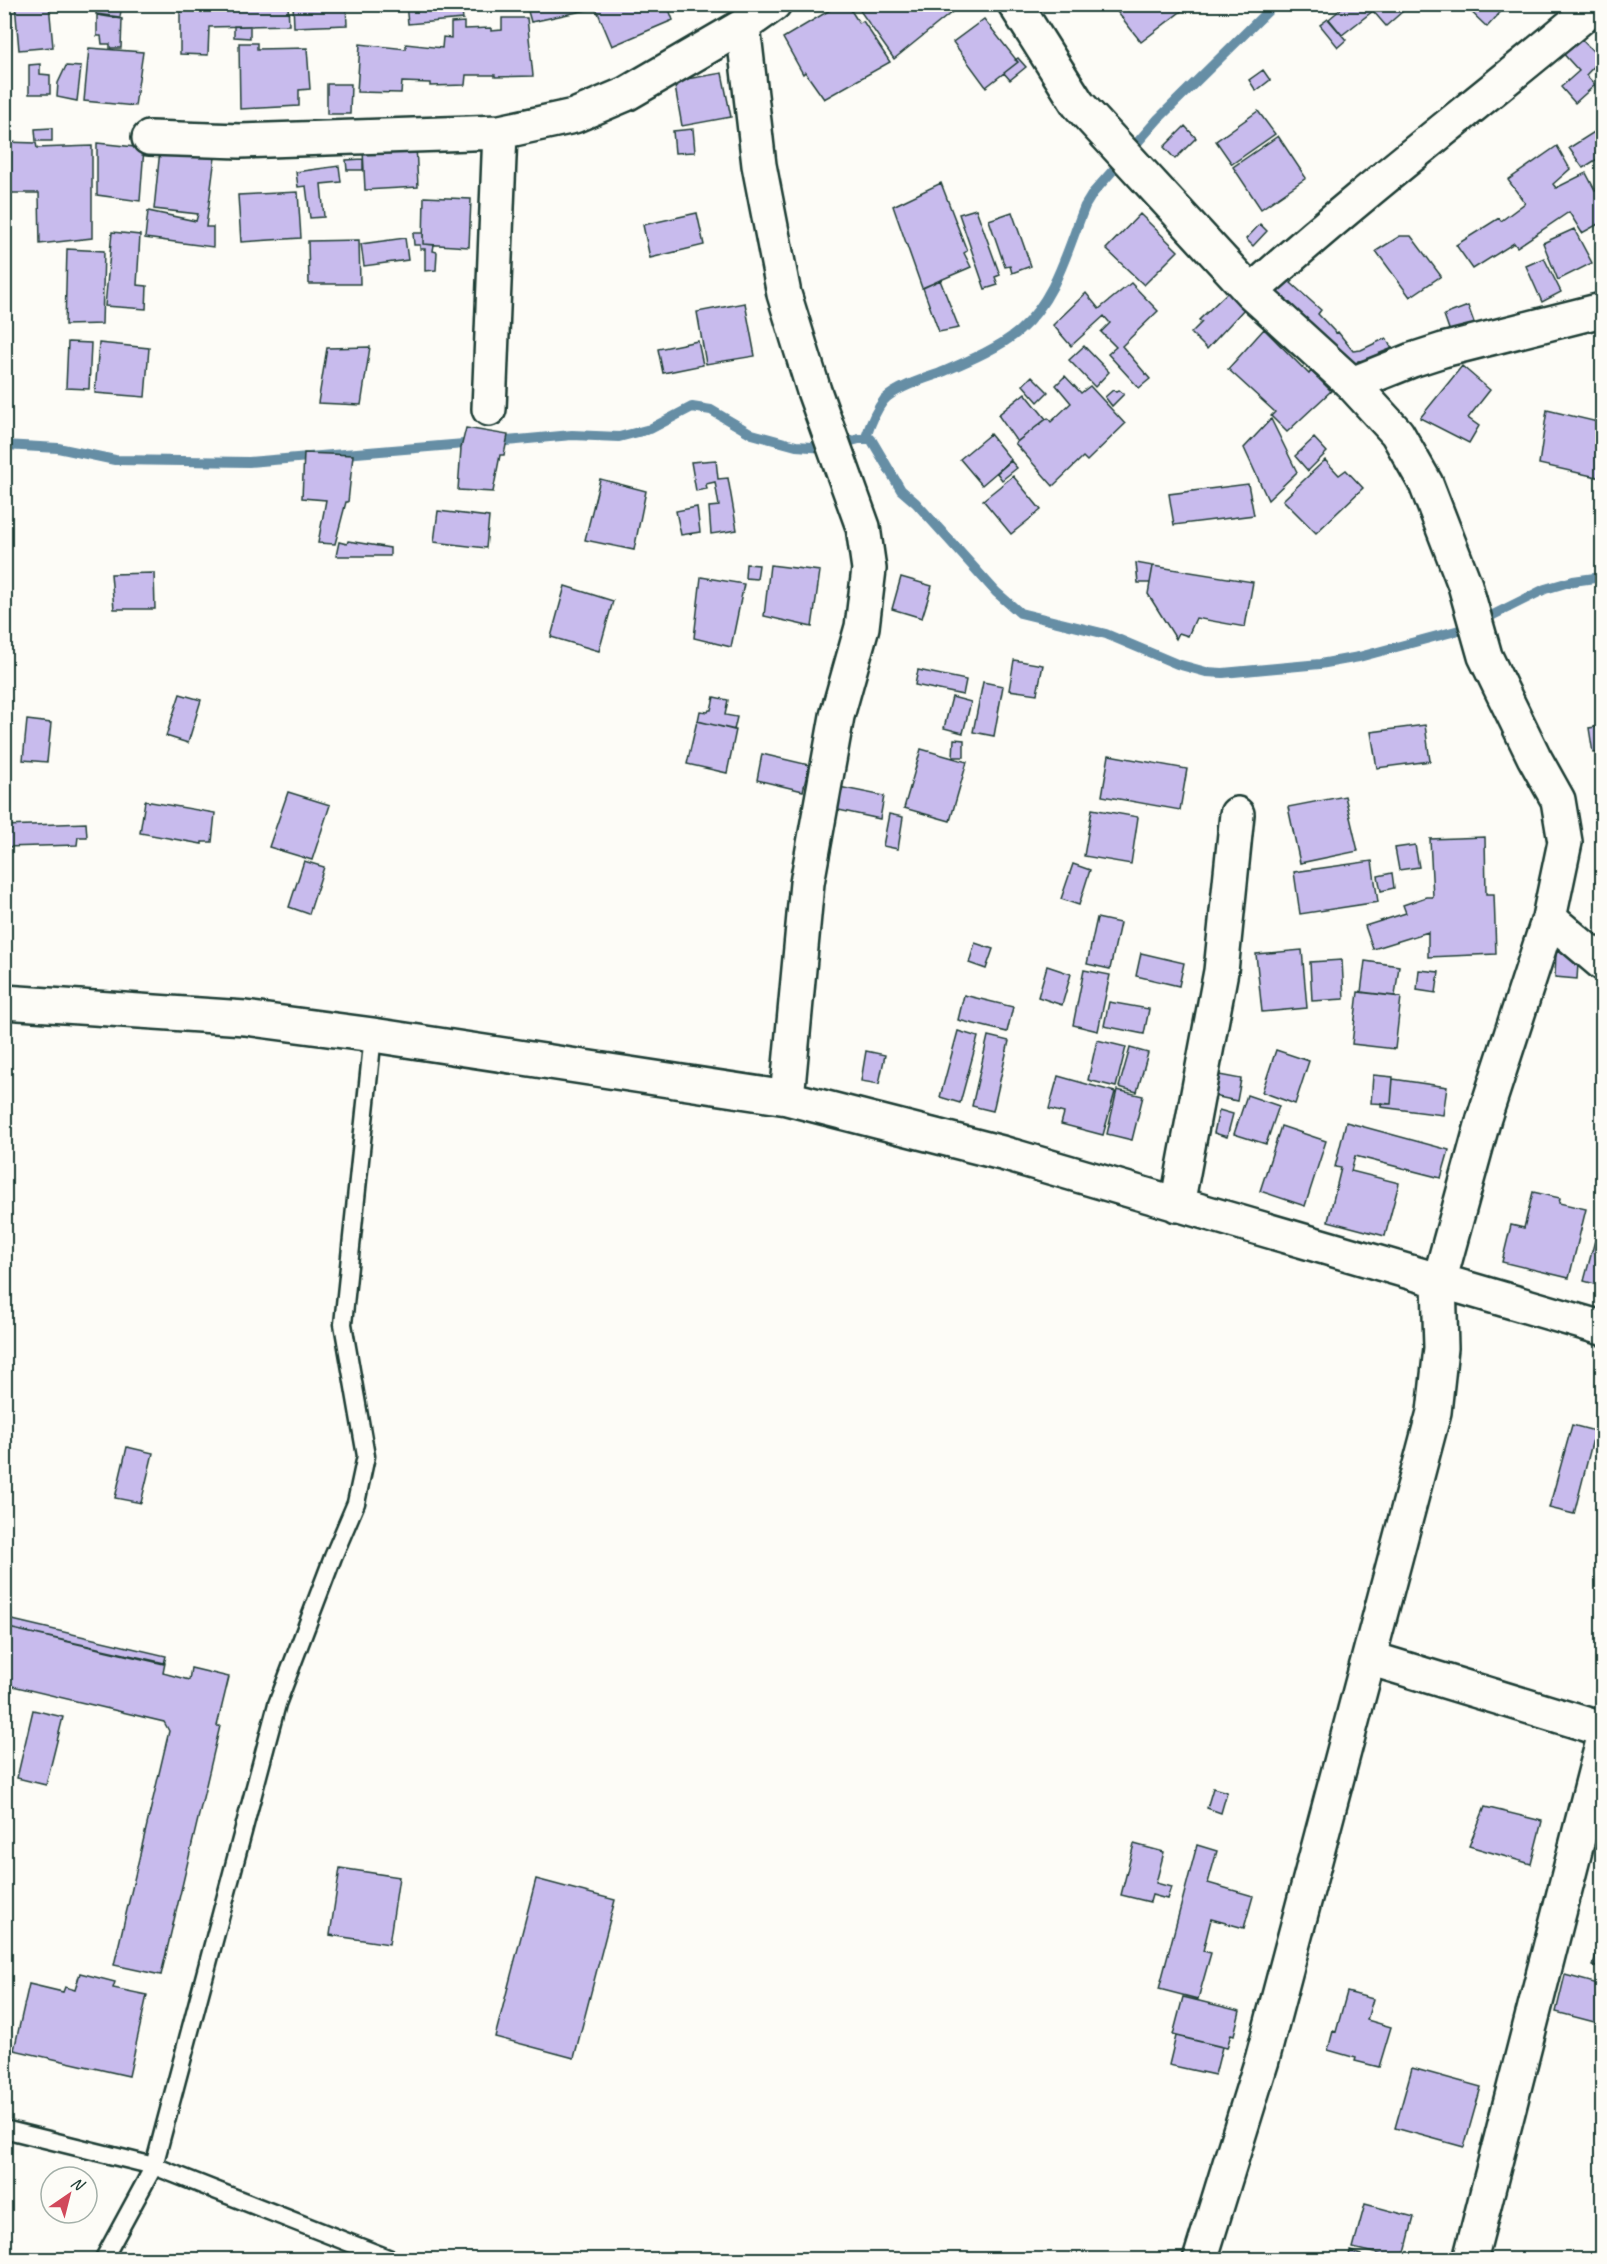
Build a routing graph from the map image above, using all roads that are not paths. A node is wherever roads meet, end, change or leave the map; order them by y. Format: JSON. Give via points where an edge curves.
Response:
{"nodes":[{"id":1,"x":774,"y":4,"type":"edge"},
{"id":2,"x":1015,"y":4,"type":"edge"},
{"id":3,"x":1593,"y":4,"type":"edge"},
{"id":4,"x":743,"y":26,"type":"junction"},
{"id":5,"x":500,"y":132,"type":"junction"},
{"id":6,"x":149,"y":138,"type":"dead end"},
{"id":7,"x":1251,"y":292,"type":"junction"},
{"id":8,"x":1602,"y":310,"type":"edge"},
{"id":9,"x":1352,"y":384,"type":"junction"},
{"id":10,"x":489,"y":409,"type":"dead end"},
{"id":11,"x":1237,"y":814,"type":"dead end"},
{"id":12,"x":1549,"y":918,"type":"junction"},
{"id":13,"x":1602,"y":963,"type":"edge"},
{"id":14,"x":4,"y":1002,"type":"edge"},
{"id":15,"x":372,"y":1035,"type":"junction"},
{"id":16,"x":787,"y":1098,"type":"junction"},
{"id":17,"x":1177,"y":1205,"type":"junction"},
{"id":18,"x":1439,"y":1282,"type":"junction"},
{"id":19,"x":1602,"y":1328,"type":"edge"},
{"id":20,"x":1369,"y":1658,"type":"junction"},
{"id":21,"x":1602,"y":1729,"type":"edge"},
{"id":22,"x":1602,"y":1745,"type":"edge"},
{"id":23,"x":4,"y":2129,"type":"edge"},
{"id":24,"x":154,"y":2166,"type":"junction"},
{"id":25,"x":103,"y":2259,"type":"edge"},
{"id":26,"x":393,"y":2259,"type":"edge"},
{"id":27,"x":1200,"y":2259,"type":"edge"},
{"id":28,"x":1470,"y":2259,"type":"edge"}],
"edges":[{"from":1,"to":4,"type":"street"},
{"from":2,"to":7,"type":"street","via":[[1078,104]]},
{"from":3,"to":7,"type":"street","via":[[1580,19]]},
{"from":4,"to":5,"type":"street","via":[[626,94],[574,116]]},
{"from":4,"to":16,"type":"street","via":[[759,165],[784,294],[863,527],[869,569],[862,627],[837,716],[807,883]]},
{"from":5,"to":6,"type":"street","via":[[240,141]]},
{"from":5,"to":10,"type":"street"},
{"from":7,"to":9,"type":"street"},
{"from":8,"to":9,"type":"street","via":[[1412,360]]},
{"from":9,"to":12,"type":"street","via":[[1397,433],[1426,484],[1465,585],[1485,656],[1558,800],[1565,842]]},
{"from":11,"to":17,"type":"street","via":[[1221,971]]},
{"from":12,"to":13,"type":"street"},
{"from":12,"to":18,"type":"street","via":[[1484,1118]]},
{"from":14,"to":15,"type":"street","via":[[245,1018]]},
{"from":15,"to":16,"type":"street"},
{"from":15,"to":24,"type":"lane","via":[[344,1324],[366,1456],[356,1503],[277,1704]]},
{"from":16,"to":17,"type":"street"},
{"from":17,"to":18,"type":"street"},
{"from":18,"to":19,"type":"street"},
{"from":18,"to":20,"type":"street","via":[[1442,1348],[1434,1413]]},
{"from":20,"to":21,"type":"street"},
{"from":20,"to":27,"type":"street","via":[[1262,2060]]},
{"from":22,"to":28,"type":"street"},
{"from":23,"to":24,"type":"lane"},
{"from":24,"to":25,"type":"lane"},
{"from":24,"to":26,"type":"lane"}]}
